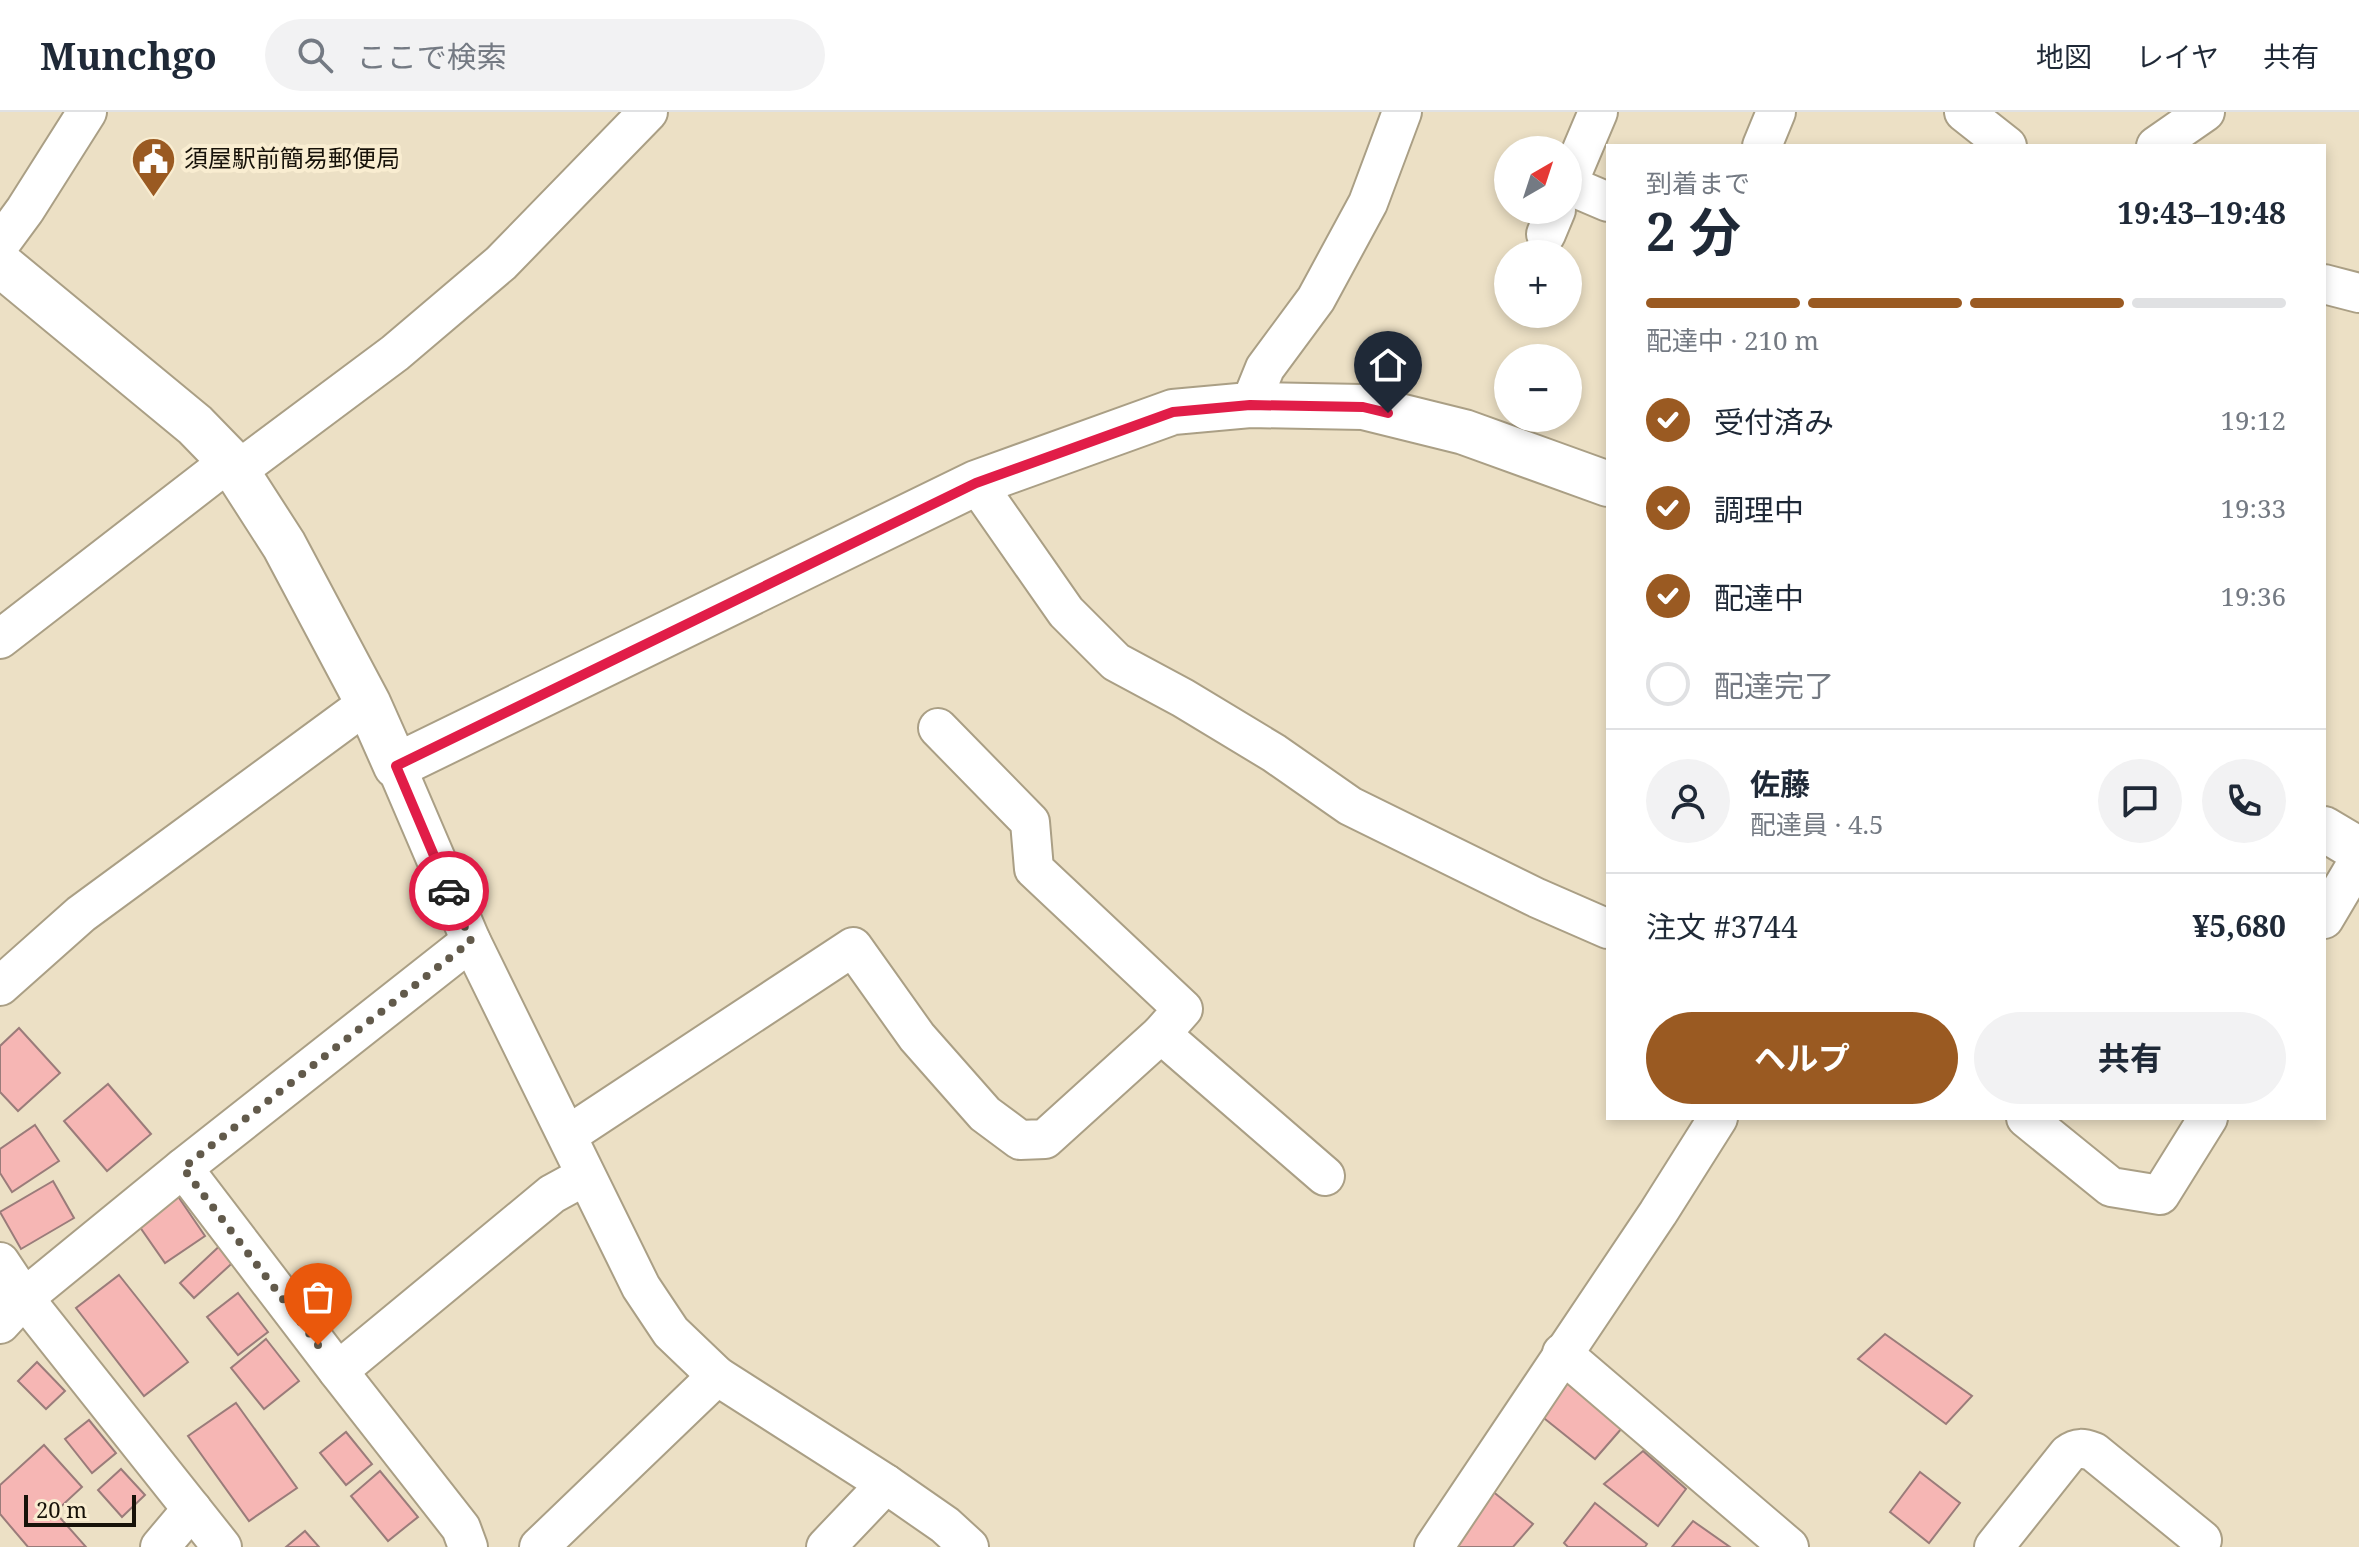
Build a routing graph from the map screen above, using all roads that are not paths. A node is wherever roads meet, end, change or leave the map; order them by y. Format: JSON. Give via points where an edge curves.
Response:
{"nodes":[{"id":1,"x":87,"y":112,"type":"edge"},
{"id":2,"x":648,"y":112,"type":"edge"},
{"id":3,"x":1402,"y":112,"type":"edge"},
{"id":4,"x":1598,"y":112,"type":"edge"},
{"id":5,"x":1776,"y":112,"type":"edge"},
{"id":6,"x":1964,"y":112,"type":"edge"},
{"id":7,"x":2205,"y":112,"type":"edge"},
{"id":8,"x":1763,"y":144,"type":"edge"},
{"id":9,"x":2004,"y":144,"type":"edge"},
{"id":10,"x":2159,"y":144,"type":"edge"},
{"id":11,"x":1582,"y":150,"type":"edge"},
{"id":12,"x":1582,"y":190,"type":"edge"},
{"id":13,"x":1606,"y":201,"type":"edge"},
{"id":14,"x":0,"y":244,"type":"edge"},
{"id":15,"x":0,"y":264,"type":"edge"},
{"id":16,"x":1250,"y":405,"type":"junction"},
{"id":17,"x":234,"y":466,"type":"junction"},
{"id":18,"x":976,"y":483,"type":"junction"},
{"id":19,"x":1606,"y":483,"type":"edge"},
{"id":20,"x":0,"y":639,"type":"edge"},
{"id":21,"x":368,"y":703,"type":"junction"},
{"id":22,"x":938,"y":728,"type":"dead end"},
{"id":23,"x":396,"y":766,"type":"junction"},
{"id":24,"x":2326,"y":830,"type":"edge"},
{"id":25,"x":2359,"y":850,"type":"edge"},
{"id":26,"x":2359,"y":860,"type":"edge"},
{"id":27,"x":2326,"y":916,"type":"edge"},
{"id":28,"x":1606,"y":928,"type":"edge"},
{"id":29,"x":471,"y":941,"type":"junction"},
{"id":30,"x":0,"y":986,"type":"edge"},
{"id":31,"x":1161,"y":1034,"type":"junction"},
{"id":32,"x":1717,"y":1120,"type":"edge"},
{"id":33,"x":2028,"y":1120,"type":"edge"},
{"id":34,"x":2207,"y":1120,"type":"edge"},
{"id":35,"x":568,"y":1135,"type":"junction"},
{"id":36,"x":183,"y":1168,"type":"junction"},
{"id":37,"x":585,"y":1176,"type":"junction"},
{"id":38,"x":1325,"y":1176,"type":"dead end"},
{"id":39,"x":0,"y":1262,"type":"edge"},
{"id":40,"x":12,"y":1311,"type":"edge"},
{"id":41,"x":1562,"y":1353,"type":"junction"},
{"id":42,"x":338,"y":1371,"type":"junction"},
{"id":43,"x":717,"y":1376,"type":"junction"},
{"id":44,"x":886,"y":1484,"type":"junction"},
{"id":45,"x":192,"y":1509,"type":"junction"},
{"id":46,"x":2202,"y":1540,"type":"dead end"},
{"id":47,"x":160,"y":1547,"type":"edge"},
{"id":48,"x":222,"y":1547,"type":"edge"},
{"id":49,"x":468,"y":1547,"type":"edge"},
{"id":50,"x":539,"y":1547,"type":"edge"},
{"id":51,"x":826,"y":1547,"type":"edge"},
{"id":52,"x":969,"y":1547,"type":"edge"},
{"id":53,"x":1434,"y":1547,"type":"edge"},
{"id":54,"x":1789,"y":1547,"type":"edge"},
{"id":55,"x":1994,"y":1547,"type":"edge"}],
"edges":[{"from":1,"to":14,"type":"street"},
{"from":2,"to":17,"type":"street","via":[[501,263],[395,353]]},
{"from":3,"to":16,"type":"street","via":[[1368,203],[1316,299],[1265,368]]},
{"from":4,"to":11,"type":"street"},
{"from":5,"to":8,"type":"street"},
{"from":6,"to":9,"type":"street"},
{"from":7,"to":10,"type":"street"},
{"from":12,"to":13,"type":"street"},
{"from":15,"to":17,"type":"street","via":[[195,425]]},
{"from":16,"to":18,"type":"street","via":[[1173,412]]},
{"from":16,"to":19,"type":"street","via":[[1363,407],[1464,432]]},
{"from":17,"to":20,"type":"street"},
{"from":17,"to":21,"type":"street","via":[[284,545]]},
{"from":18,"to":23,"type":"street"},
{"from":18,"to":28,"type":"street","via":[[1066,612],[1116,662],[1261,745],[1350,806]]},
{"from":21,"to":23,"type":"street"},
{"from":21,"to":30,"type":"street","via":[[81,914]]},
{"from":22,"to":31,"type":"street","via":[[1030,822],[1034,869],[1183,1009]]},
{"from":23,"to":29,"type":"street"},
{"from":24,"to":25,"type":"street"},
{"from":26,"to":27,"type":"street"},
{"from":29,"to":35,"type":"street"},
{"from":29,"to":36,"type":"street"},
{"from":31,"to":35,"type":"street","via":[[1045,1139],[1020,1140],[985,1114],[917,1037],[853,947]]},
{"from":31,"to":38,"type":"street"},
{"from":32,"to":41,"type":"street"},
{"from":33,"to":34,"type":"street","via":[[2111,1187],[2160,1195]]},
{"from":35,"to":37,"type":"street"},
{"from":36,"to":40,"type":"street"},
{"from":36,"to":42,"type":"street"},
{"from":37,"to":42,"type":"street","via":[[552,1194]]},
{"from":37,"to":43,"type":"street","via":[[641,1287],[671,1332]]},
{"from":39,"to":40,"type":"street"},
{"from":40,"to":45,"type":"street"},
{"from":41,"to":53,"type":"street"},
{"from":41,"to":54,"type":"street"},
{"from":42,"to":49,"type":"street","via":[[461,1528]]},
{"from":43,"to":44,"type":"street"},
{"from":43,"to":50,"type":"street"},
{"from":44,"to":51,"type":"street"},
{"from":44,"to":52,"type":"street"},
{"from":45,"to":47,"type":"street"},
{"from":45,"to":48,"type":"street"},
{"from":46,"to":55,"type":"street","via":[[2084,1448],[2068,1454]]}]}
